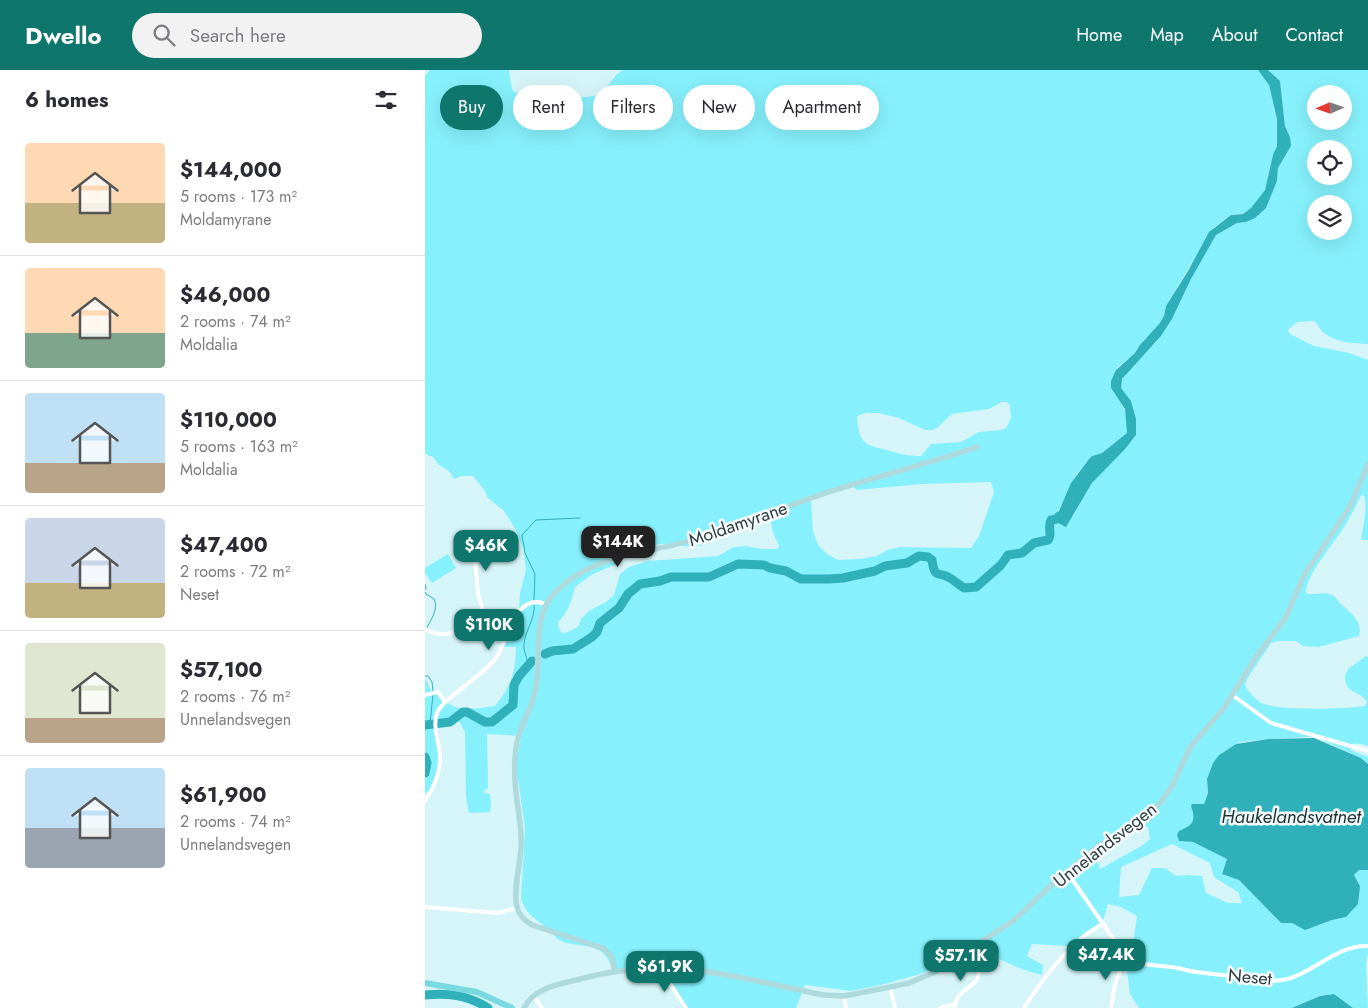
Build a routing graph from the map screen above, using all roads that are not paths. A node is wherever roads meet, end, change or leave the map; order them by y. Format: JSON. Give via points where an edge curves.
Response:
{"nodes":[{"id":1,"x":977,"y":447,"type":"dead end"},
{"id":2,"x":1368,"y":464,"type":"edge"},
{"id":3,"x":459,"y":546,"type":"dead end"},
{"id":4,"x":546,"y":604,"type":"junction"},
{"id":5,"x":486,"y":621,"type":"junction"},
{"id":6,"x":513,"y":622,"type":"junction"},
{"id":7,"x":426,"y":630,"type":"edge"},
{"id":8,"x":425,"y":695,"type":"edge"},
{"id":9,"x":1232,"y":695,"type":"junction"},
{"id":10,"x":445,"y":702,"type":"junction"},
{"id":11,"x":1368,"y":751,"type":"edge"},
{"id":12,"x":425,"y":801,"type":"edge"},
{"id":13,"x":1067,"y":872,"type":"junction"},
{"id":14,"x":425,"y":907,"type":"edge"},
{"id":15,"x":517,"y":908,"type":"junction"},
{"id":16,"x":1103,"y":923,"type":"junction"},
{"id":17,"x":1368,"y":946,"type":"edge"},
{"id":18,"x":971,"y":950,"type":"junction"},
{"id":19,"x":1126,"y":960,"type":"junction"},
{"id":20,"x":979,"y":965,"type":"junction"},
{"id":21,"x":995,"y":966,"type":"dead end"},
{"id":22,"x":660,"y":968,"type":"junction"},
{"id":23,"x":615,"y":972,"type":"junction"},
{"id":24,"x":425,"y":983,"type":"edge"},
{"id":25,"x":890,"y":987,"type":"junction"},
{"id":26,"x":534,"y":996,"type":"junction"},
{"id":27,"x":844,"y":996,"type":"junction"},
{"id":28,"x":955,"y":1006,"type":"edge"},
{"id":29,"x":512,"y":1008,"type":"edge"},
{"id":30,"x":524,"y":1008,"type":"edge"},
{"id":31,"x":542,"y":1008,"type":"edge"},
{"id":32,"x":686,"y":1008,"type":"edge"},
{"id":33,"x":846,"y":1008,"type":"edge"},
{"id":34,"x":895,"y":1008,"type":"edge"},
{"id":35,"x":941,"y":1008,"type":"edge"},
{"id":36,"x":1024,"y":1008,"type":"edge"},
{"id":37,"x":1111,"y":1008,"type":"edge"}],
"edges":[{"from":1,"to":4,"type":"main road","name":"Moldamyrane","via":[[835,490],[702,538],[607,561],[571,579]]},
{"from":2,"to":9,"type":"main road","name":"Unnelandsvegen","via":[[1349,508],[1304,575],[1286,617]]},
{"from":3,"to":5,"type":"street","via":[[475,558],[478,594]]},
{"from":4,"to":6,"type":"street","via":[[536,601],[527,604]]},
{"from":4,"to":15,"type":"main road","name":"Moldamyrane","via":[[541,623],[536,691],[516,748],[521,838]]},
{"from":5,"to":6,"type":"street"},
{"from":5,"to":7,"type":"street","via":[[446,634]]},
{"from":6,"to":10,"type":"street","via":[[494,661]]},
{"from":8,"to":10,"type":"street","via":[[438,692]]},
{"from":9,"to":11,"type":"street","via":[[1271,723]]},
{"from":9,"to":13,"type":"main road","name":"Unnelandsvegen","via":[[1191,746],[1172,786],[1159,803]]},
{"from":10,"to":12,"type":"street","via":[[436,719],[439,770]]},
{"from":13,"to":16,"type":"street"},
{"from":13,"to":18,"type":"main road","name":"Unnelandsvegen","via":[[1013,921]]},
{"from":14,"to":15,"type":"street","via":[[497,913]]},
{"from":15,"to":23,"type":"main road","via":[[522,918],[532,925],[603,948],[612,957]]},
{"from":16,"to":19,"type":"street"},
{"from":16,"to":36,"type":"street","via":[[1062,956]]},
{"from":17,"to":19,"type":"street","name":"Neset","via":[[1326,958],[1298,976],[1269,981]]},
{"from":18,"to":20,"type":"street"},
{"from":18,"to":25,"type":"main road","name":"Unnelandsvegen","via":[[923,978]]},
{"from":19,"to":37,"type":"street","via":[[1115,984]]},
{"from":20,"to":21,"type":"street","via":[[988,962]]},
{"from":20,"to":28,"type":"street","via":[[977,980],[959,996]]},
{"from":22,"to":23,"type":"main road","name":"Unnelandsvegen"},
{"from":22,"to":27,"type":"main road","name":"Unnelandsvegen","via":[[699,971]]},
{"from":22,"to":32,"type":"street"},
{"from":23,"to":26,"type":"main road","name":"Unnelandsvegen","via":[[554,986]]},
{"from":24,"to":29,"type":"main road","via":[[477,992]]},
{"from":25,"to":27,"type":"main road","name":"Unnelandsvegen"},
{"from":25,"to":34,"type":"street"},
{"from":26,"to":30,"type":"main road","name":"Unnelandsvegen"},
{"from":26,"to":31,"type":"street"},
{"from":27,"to":33,"type":"street"},
{"from":28,"to":35,"type":"street"}]}
